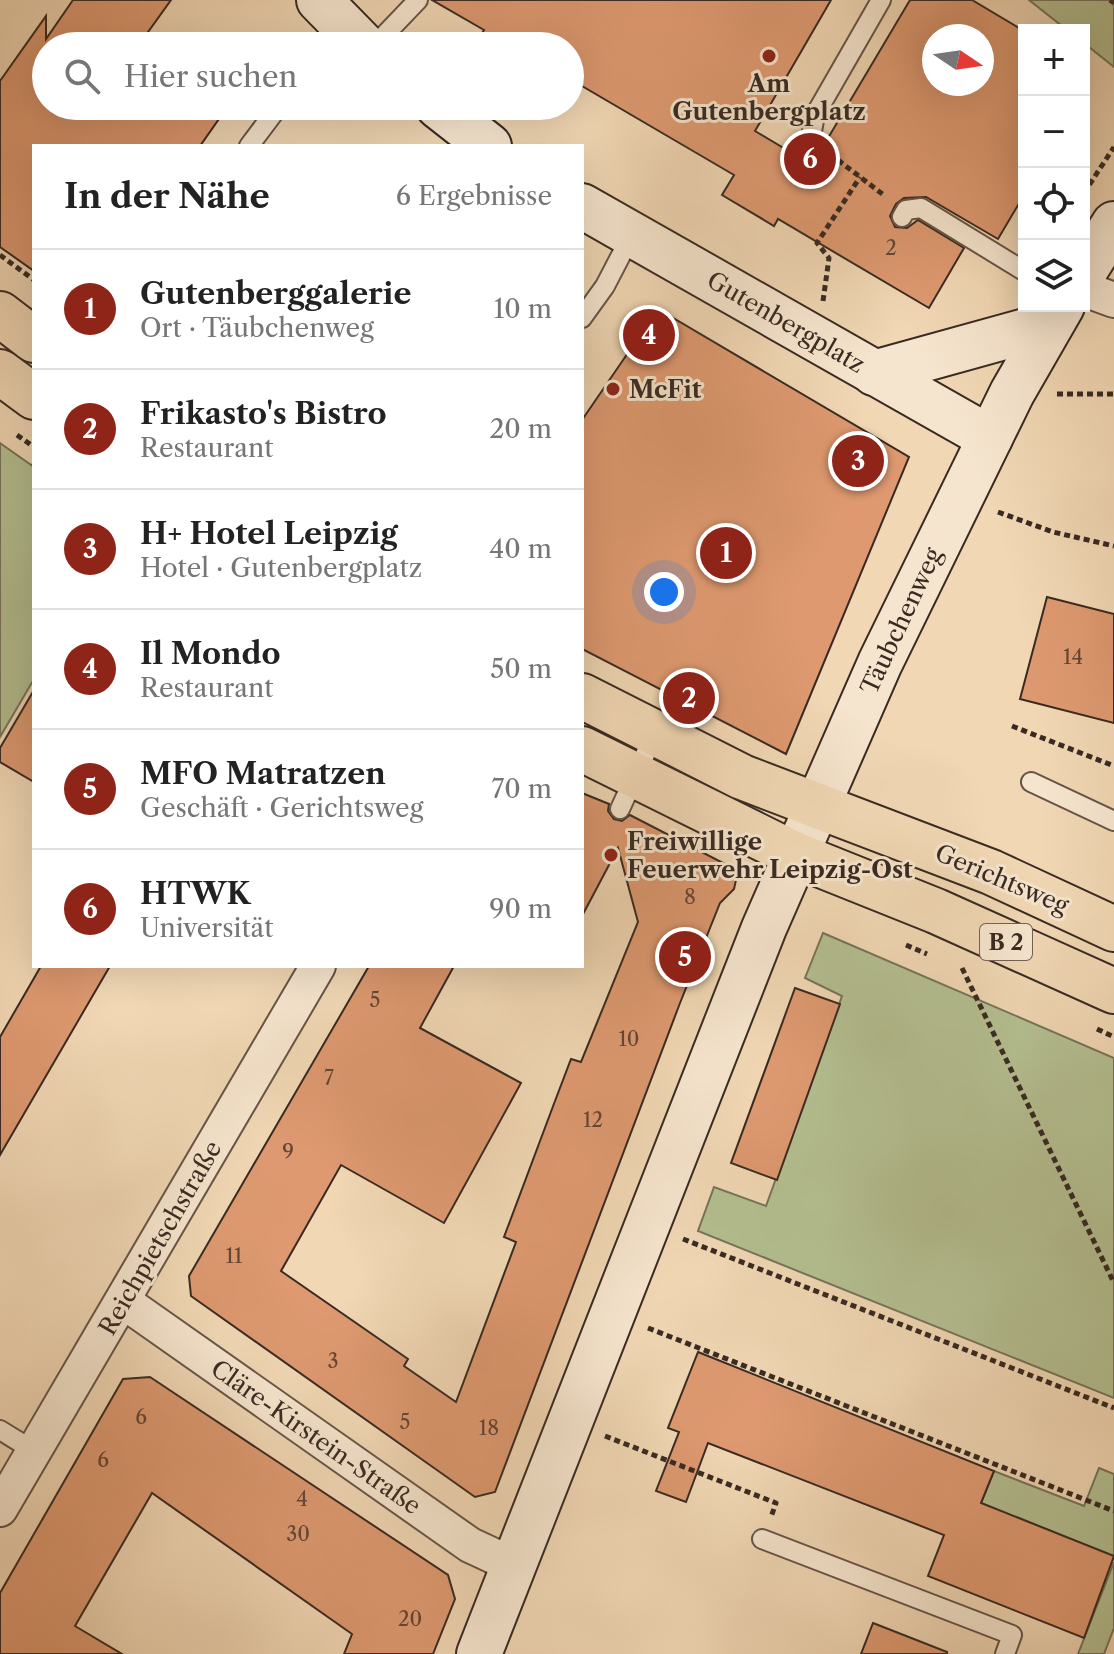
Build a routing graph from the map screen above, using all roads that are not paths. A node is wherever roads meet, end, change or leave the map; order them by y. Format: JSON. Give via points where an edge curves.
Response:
{"nodes":[{"id":1,"x":418,"y":0,"type":"edge"},
{"id":2,"x":881,"y":0,"type":"edge"},
{"id":3,"x":347,"y":31,"type":"edge"},
{"id":4,"x":268,"y":120,"type":"edge"},
{"id":5,"x":455,"y":120,"type":"edge"},
{"id":6,"x":810,"y":142,"type":"road end"},
{"id":7,"x":250,"y":144,"type":"edge"},
{"id":8,"x":483,"y":144,"type":"edge"},
{"id":9,"x":584,"y":207,"type":"edge"},
{"id":10,"x":904,"y":213,"type":"road end"},
{"id":11,"x":1114,"y":224,"type":"edge"},
{"id":12,"x":632,"y":234,"type":"junction"},
{"id":13,"x":1090,"y":262,"type":"edge"},
{"id":14,"x":1018,"y":267,"type":"edge"},
{"id":15,"x":1090,"y":291,"type":"edge"},
{"id":16,"x":1114,"y":300,"type":"edge"},
{"id":17,"x":0,"y":314,"type":"edge"},
{"id":18,"x":584,"y":315,"type":"edge"},
{"id":19,"x":1057,"y":315,"type":"edge"},
{"id":20,"x":32,"y":338,"type":"edge"},
{"id":21,"x":0,"y":372,"type":"edge"},
{"id":22,"x":874,"y":373,"type":"junction"},
{"id":23,"x":32,"y":396,"type":"edge"},
{"id":24,"x":990,"y":438,"type":"junction"},
{"id":25,"x":584,"y":697,"type":"edge"},
{"id":26,"x":655,"y":733,"type":"junction"},
{"id":27,"x":584,"y":751,"type":"edge"},
{"id":28,"x":1031,"y":782,"type":"dead end"},
{"id":29,"x":628,"y":793,"type":"junction"},
{"id":30,"x":817,"y":807,"type":"junction"},
{"id":31,"x":1114,"y":821,"type":"edge"},
{"id":32,"x":796,"y":855,"type":"junction"},
{"id":33,"x":1114,"y":929,"type":"edge"},
{"id":34,"x":317,"y":968,"type":"edge"},
{"id":35,"x":1114,"y":991,"type":"edge"},
{"id":36,"x":123,"y":1301,"type":"junction"},
{"id":37,"x":0,"y":1430,"type":"edge"},
{"id":38,"x":34,"y":1451,"type":"junction"},
{"id":39,"x":0,"y":1509,"type":"edge"},
{"id":40,"x":762,"y":1539,"type":"road end"},
{"id":41,"x":513,"y":1565,"type":"junction"},
{"id":42,"x":479,"y":1654,"type":"edge"},
{"id":43,"x":1005,"y":1654,"type":"edge"}],
"edges":[{"from":1,"to":3,"type":"lane"},
{"from":2,"to":6,"type":"lane","via":[[815,115]]},
{"from":4,"to":7,"type":"lane"},
{"from":5,"to":8,"type":"street"},
{"from":9,"to":12,"type":"street","name":"Gutenbergplatz"},
{"from":10,"to":14,"type":"lane","via":[[921,208]]},
{"from":11,"to":13,"type":"street"},
{"from":12,"to":18,"type":"lane"},
{"from":12,"to":22,"type":"street","name":"Gutenbergplatz"},
{"from":15,"to":16,"type":"street"},
{"from":17,"to":20,"type":"main road"},
{"from":19,"to":22,"type":"street"},
{"from":19,"to":24,"type":"street","name":"Täubchenweg"},
{"from":21,"to":23,"type":"main road"},
{"from":22,"to":24,"type":"street","name":"Gutenbergplatz"},
{"from":24,"to":30,"type":"street","name":"Täubchenweg","via":[[880,663]]},
{"from":25,"to":26,"type":"main road","name":"Gerichtsweg","number":"B 2"},
{"from":26,"to":29,"type":"lane"},
{"from":26,"to":30,"type":"main road","name":"Gerichtsweg","number":"B 2"},
{"from":27,"to":29,"type":"main road","number":"B 2"},
{"from":28,"to":31,"type":"lane"},
{"from":29,"to":32,"type":"main road","number":"B 2"},
{"from":30,"to":32,"type":"street","name":"Täubchenweg"},
{"from":30,"to":33,"type":"main road","name":"Gerichtsweg","number":"B 2","via":[[991,872]]},
{"from":32,"to":35,"type":"main road","number":"B 2"},
{"from":32,"to":41,"type":"street","name":"Täubchenweg","via":[[728,1012]]},
{"from":34,"to":36,"type":"street","name":"Reichpietschstraße"},
{"from":36,"to":38,"type":"street","name":"Reichpietschstraße"},
{"from":36,"to":41,"type":"street","name":"Cläre-Kirstein-Straße","via":[[470,1545]]},
{"from":37,"to":38,"type":"lane"},
{"from":38,"to":39,"type":"street","name":"Reichpietschstraße"},
{"from":40,"to":43,"type":"lane","via":[[1012,1635]]},
{"from":41,"to":42,"type":"street","name":"Täubchenweg"}]}
